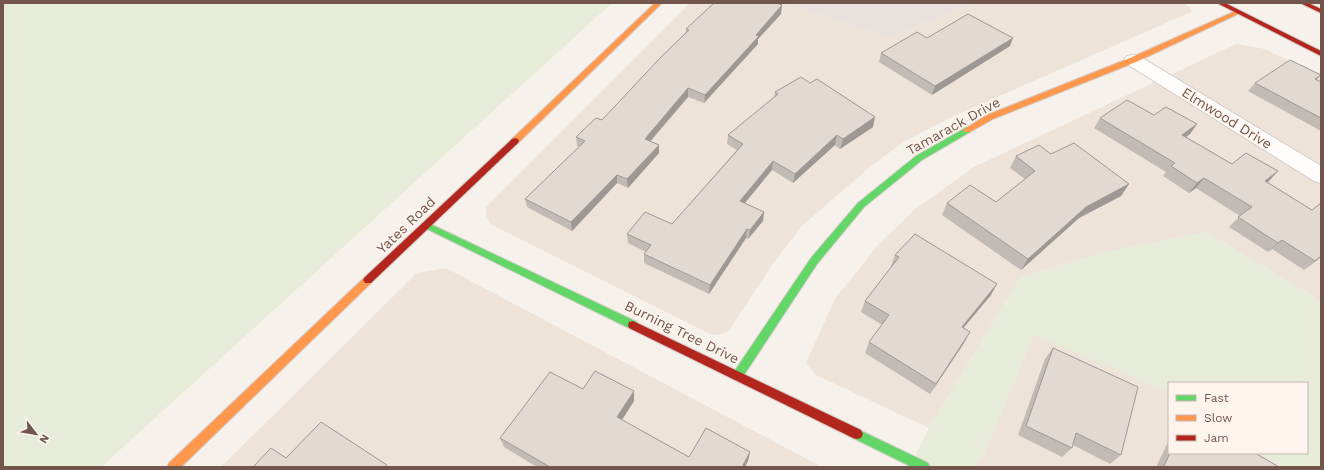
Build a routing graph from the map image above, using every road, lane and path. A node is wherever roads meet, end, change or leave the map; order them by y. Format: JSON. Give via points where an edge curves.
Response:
{"nodes":[{"id":1,"x":659,"y":3,"type":"edge"},
{"id":2,"x":1220,"y":3,"type":"edge"},
{"id":3,"x":1303,"y":3,"type":"edge"},
{"id":4,"x":1321,"y":11,"type":"edge"},
{"id":5,"x":1238,"y":12,"type":"junction"},
{"id":6,"x":1321,"y":54,"type":"edge"},
{"id":7,"x":1133,"y":60,"type":"junction"},
{"id":8,"x":1321,"y":176,"type":"edge"},
{"id":9,"x":426,"y":225,"type":"junction"},
{"id":10,"x":738,"y":375,"type":"junction"},
{"id":11,"x":173,"y":467,"type":"edge"},
{"id":12,"x":924,"y":467,"type":"edge"}],
"edges":[{"from":1,"to":9,"type":"main road","name":"Yates Road"},
{"from":2,"to":5,"type":"main road"},
{"from":3,"to":4,"type":"main road"},
{"from":5,"to":6,"type":"main road"},
{"from":5,"to":7,"type":"main road","name":"Tamarack Drive"},
{"from":7,"to":8,"type":"street","name":"Elmwood Drive"},
{"from":7,"to":10,"type":"main road","name":"Tamarack Drive","via":[[990,118],[913,163],[861,205],[814,261]]},
{"from":9,"to":10,"type":"main road","name":"Burning Tree Drive"},
{"from":9,"to":11,"type":"main road","name":"Yates Road"},
{"from":10,"to":12,"type":"main road","name":"Burning Tree Drive"}]}
